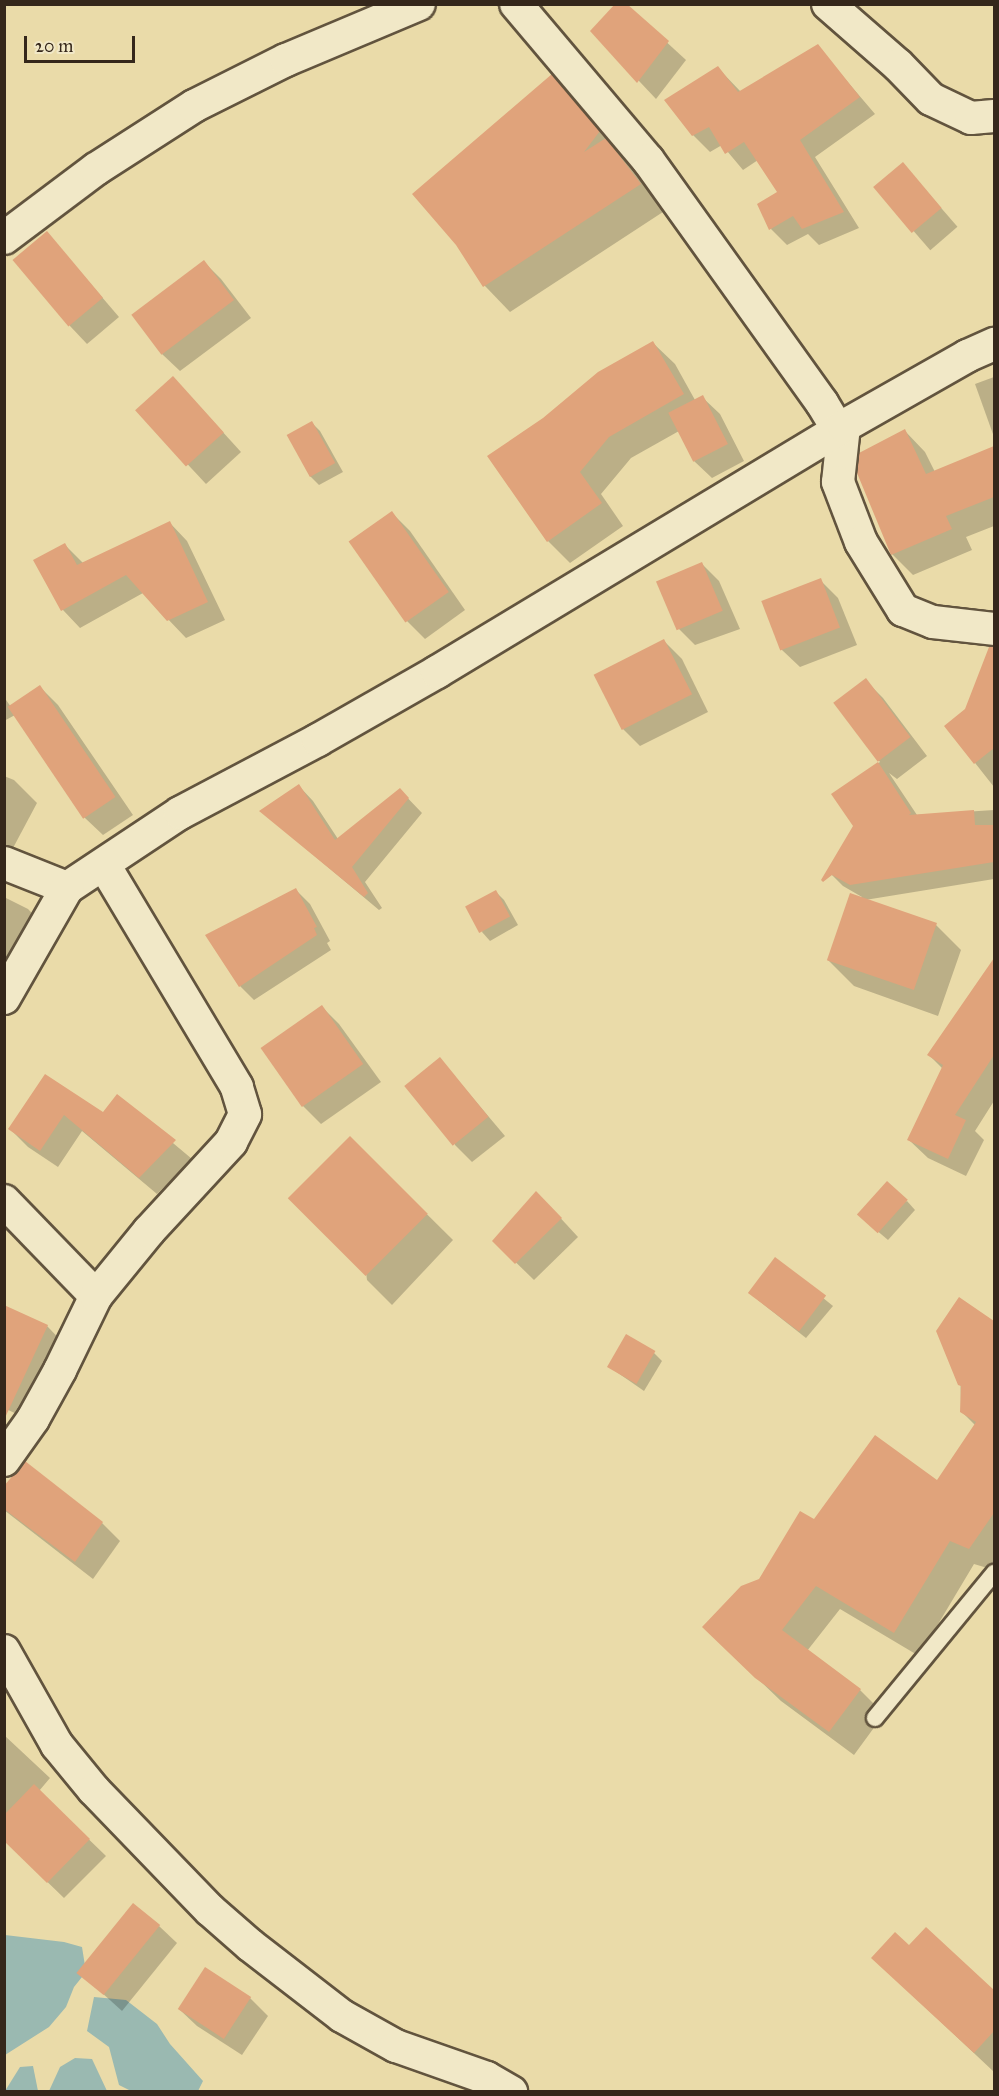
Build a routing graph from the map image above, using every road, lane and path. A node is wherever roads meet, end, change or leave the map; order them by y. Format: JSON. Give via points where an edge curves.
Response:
{"nodes":[{"id":1,"x":419,"y":4,"type":"edge"},
{"id":2,"x":516,"y":4,"type":"edge"},
{"id":3,"x":828,"y":4,"type":"edge"},
{"id":4,"x":994,"y":116,"type":"edge"},
{"id":5,"x":4,"y":238,"type":"edge"},
{"id":6,"x":994,"y":344,"type":"edge"},
{"id":7,"x":841,"y":428,"type":"junction"},
{"id":8,"x":994,"y":629,"type":"edge"},
{"id":9,"x":4,"y":863,"type":"edge"},
{"id":10,"x":104,"y":865,"type":"junction"},
{"id":11,"x":67,"y":888,"type":"junction"},
{"id":12,"x":4,"y":998,"type":"edge"},
{"id":13,"x":4,"y":1201,"type":"edge"},
{"id":14,"x":96,"y":1296,"type":"junction"},
{"id":15,"x":4,"y":1460,"type":"edge"},
{"id":16,"x":994,"y":1573,"type":"edge"},
{"id":17,"x":4,"y":1652,"type":"edge"},
{"id":18,"x":13,"y":1675,"type":"edge"},
{"id":19,"x":875,"y":1718,"type":"dead end"},
{"id":20,"x":511,"y":2091,"type":"edge"}],
"edges":[{"from":1,"to":5,"type":"street","via":[[286,60],[194,106],[96,169]]},
{"from":2,"to":7,"type":"street","via":[[648,160]]},
{"from":3,"to":4,"type":"street","via":[[931,99],[971,118]]},
{"from":6,"to":7,"type":"street"},
{"from":7,"to":8,"type":"street","via":[[838,482],[861,542],[903,610],[933,622]]},
{"from":7,"to":10,"type":"street","via":[[437,672],[180,813]]},
{"from":9,"to":11,"type":"street"},
{"from":10,"to":11,"type":"street"},
{"from":10,"to":14,"type":"street","via":[[237,1087],[245,1114],[231,1142]]},
{"from":11,"to":12,"type":"street"},
{"from":13,"to":14,"type":"street"},
{"from":14,"to":15,"type":"street","via":[[33,1419]]},
{"from":16,"to":19,"type":"lane"},
{"from":17,"to":18,"type":"street"},
{"from":18,"to":20,"type":"street","via":[[57,1745],[94,1790],[210,1910],[265,1958],[342,2016],[387,2041],[487,2078]]}]}
